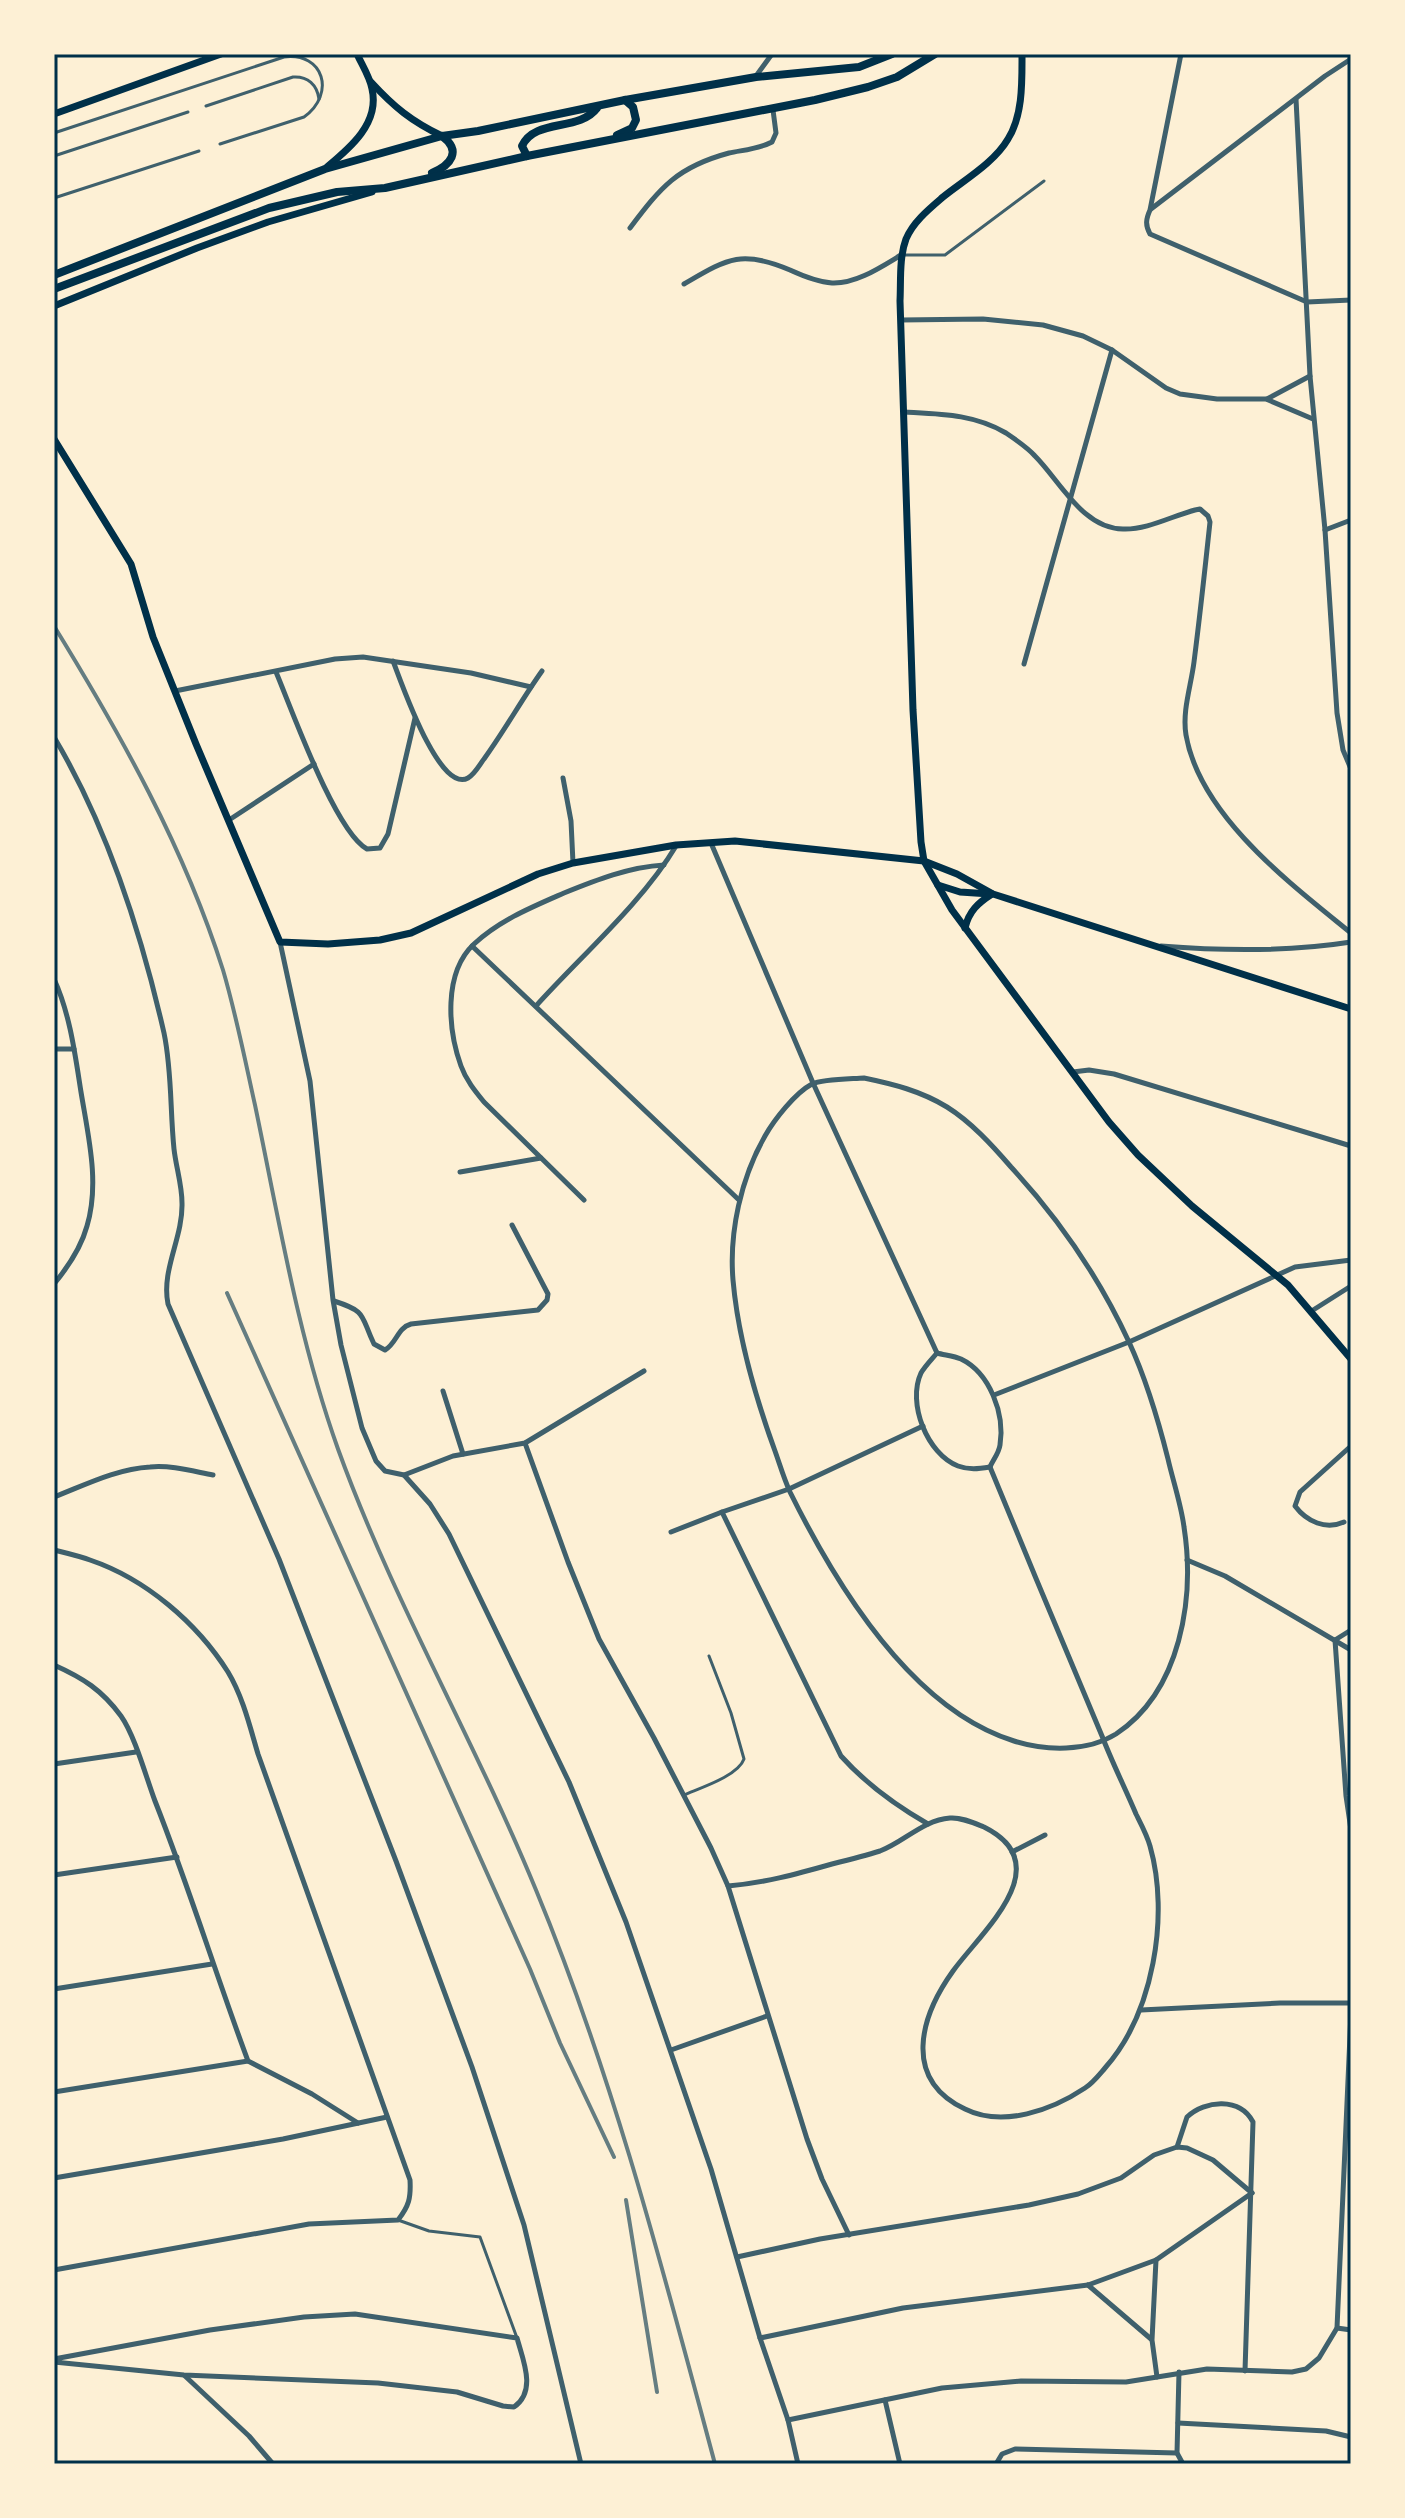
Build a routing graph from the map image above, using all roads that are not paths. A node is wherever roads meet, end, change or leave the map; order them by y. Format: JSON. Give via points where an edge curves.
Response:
{"nodes":[{"id":1,"x":221,"y":54,"type":"edge"},
{"id":2,"x":357,"y":54,"type":"edge"},
{"id":3,"x":772,"y":54,"type":"edge"},
{"id":4,"x":892,"y":54,"type":"edge"},
{"id":5,"x":935,"y":54,"type":"edge"},
{"id":6,"x":1022,"y":54,"type":"edge"},
{"id":7,"x":1181,"y":54,"type":"edge"},
{"id":8,"x":1351,"y":59,"type":"edge"},
{"id":9,"x":756,"y":77,"type":"junction"},
{"id":10,"x":369,"y":79,"type":"junction"},
{"id":11,"x":1296,"y":99,"type":"junction"},
{"id":12,"x":625,"y":100,"type":"junction"},
{"id":13,"x":319,"y":103,"type":"junction"},
{"id":14,"x":206,"y":106,"type":"dead end"},
{"id":15,"x":597,"y":107,"type":"junction"},
{"id":16,"x":773,"y":110,"type":"junction"},
{"id":17,"x":188,"y":112,"type":"dead end"},
{"id":18,"x":54,"y":114,"type":"edge"},
{"id":19,"x":54,"y":133,"type":"edge"},
{"id":20,"x":442,"y":136,"type":"junction"},
{"id":21,"x":220,"y":144,"type":"dead end"},
{"id":22,"x":590,"y":144,"type":"junction"},
{"id":23,"x":199,"y":151,"type":"dead end"},
{"id":24,"x":54,"y":156,"type":"edge"},
{"id":25,"x":527,"y":156,"type":"junction"},
{"id":26,"x":325,"y":169,"type":"junction"},
{"id":27,"x":1044,"y":181,"type":"dead end"},
{"id":28,"x":409,"y":183,"type":"junction"},
{"id":29,"x":385,"y":188,"type":"junction"},
{"id":30,"x":54,"y":198,"type":"edge"},
{"id":31,"x":1150,"y":210,"type":"junction"},
{"id":32,"x":630,"y":228,"type":"dead end"},
{"id":33,"x":902,"y":255,"type":"junction"},
{"id":34,"x":54,"y":275,"type":"edge"},
{"id":35,"x":684,"y":284,"type":"dead end"},
{"id":36,"x":54,"y":289,"type":"edge"},
{"id":37,"x":1351,"y":300,"type":"edge"},
{"id":38,"x":1307,"y":302,"type":"junction"},
{"id":39,"x":54,"y":306,"type":"edge"},
{"id":40,"x":901,"y":320,"type":"junction"},
{"id":41,"x":1112,"y":350,"type":"junction"},
{"id":42,"x":1310,"y":376,"type":"junction"},
{"id":43,"x":1266,"y":399,"type":"junction"},
{"id":44,"x":904,"y":412,"type":"junction"},
{"id":45,"x":1314,"y":419,"type":"junction"},
{"id":46,"x":54,"y":439,"type":"edge"},
{"id":47,"x":1070,"y":496,"type":"junction"},
{"id":48,"x":1351,"y":520,"type":"edge"},
{"id":49,"x":1325,"y":530,"type":"junction"},
{"id":50,"x":392,"y":660,"type":"junction"},
{"id":51,"x":1024,"y":664,"type":"dead end"},
{"id":52,"x":542,"y":671,"type":"dead end"},
{"id":53,"x":276,"y":672,"type":"junction"},
{"id":54,"x":531,"y":687,"type":"junction"},
{"id":55,"x":175,"y":691,"type":"junction"},
{"id":56,"x":415,"y":718,"type":"junction"},
{"id":57,"x":54,"y":737,"type":"edge"},
{"id":58,"x":314,"y":764,"type":"junction"},
{"id":59,"x":1351,"y":769,"type":"edge"},
{"id":60,"x":563,"y":778,"type":"dead end"},
{"id":61,"x":229,"y":820,"type":"junction"},
{"id":62,"x":711,"y":843,"type":"junction"},
{"id":63,"x":676,"y":845,"type":"junction"},
{"id":64,"x":924,"y":861,"type":"junction"},
{"id":65,"x":573,"y":863,"type":"junction"},
{"id":66,"x":664,"y":865,"type":"junction"},
{"id":67,"x":938,"y":885,"type":"junction"},
{"id":68,"x":993,"y":894,"type":"junction"},
{"id":69,"x":965,"y":928,"type":"junction"},
{"id":70,"x":1351,"y":933,"type":"edge"},
{"id":71,"x":280,"y":942,"type":"junction"},
{"id":72,"x":1351,"y":942,"type":"edge"},
{"id":73,"x":1148,"y":944,"type":"junction"},
{"id":74,"x":472,"y":946,"type":"junction"},
{"id":75,"x":54,"y":979,"type":"edge"},
{"id":76,"x":536,"y":1006,"type":"junction"},
{"id":77,"x":1351,"y":1009,"type":"edge"},
{"id":78,"x":54,"y":1049,"type":"edge"},
{"id":79,"x":74,"y":1049,"type":"junction"},
{"id":80,"x":1073,"y":1072,"type":"junction"},
{"id":81,"x":813,"y":1083,"type":"junction"},
{"id":82,"x":1351,"y":1146,"type":"edge"},
{"id":83,"x":541,"y":1158,"type":"junction"},
{"id":84,"x":460,"y":1172,"type":"dead end"},
{"id":85,"x":584,"y":1200,"type":"dead end"},
{"id":86,"x":739,"y":1200,"type":"junction"},
{"id":87,"x":512,"y":1225,"type":"dead end"},
{"id":88,"x":1351,"y":1260,"type":"edge"},
{"id":89,"x":1276,"y":1275,"type":"junction"},
{"id":90,"x":54,"y":1284,"type":"edge"},
{"id":91,"x":1351,"y":1286,"type":"edge"},
{"id":92,"x":333,"y":1300,"type":"junction"},
{"id":93,"x":1310,"y":1312,"type":"junction"},
{"id":94,"x":1129,"y":1342,"type":"junction"},
{"id":95,"x":937,"y":1353,"type":"junction"},
{"id":96,"x":1351,"y":1359,"type":"edge"},
{"id":97,"x":644,"y":1371,"type":"dead end"},
{"id":98,"x":443,"y":1391,"type":"dead end"},
{"id":99,"x":994,"y":1395,"type":"junction"},
{"id":100,"x":923,"y":1426,"type":"junction"},
{"id":101,"x":525,"y":1443,"type":"junction"},
{"id":102,"x":1351,"y":1446,"type":"edge"},
{"id":103,"x":463,"y":1454,"type":"junction"},
{"id":104,"x":990,"y":1467,"type":"junction"},
{"id":105,"x":213,"y":1475,"type":"dead end"},
{"id":106,"x":404,"y":1475,"type":"junction"},
{"id":107,"x":789,"y":1489,"type":"junction"},
{"id":108,"x":54,"y":1497,"type":"edge"},
{"id":109,"x":722,"y":1512,"type":"junction"},
{"id":110,"x":1344,"y":1522,"type":"dead end"},
{"id":111,"x":671,"y":1532,"type":"dead end"},
{"id":112,"x":54,"y":1550,"type":"edge"},
{"id":113,"x":1187,"y":1560,"type":"junction"},
{"id":114,"x":1351,"y":1630,"type":"edge"},
{"id":115,"x":1335,"y":1640,"type":"junction"},
{"id":116,"x":1351,"y":1650,"type":"edge"},
{"id":117,"x":709,"y":1656,"type":"dead end"},
{"id":118,"x":54,"y":1665,"type":"edge"},
{"id":119,"x":1104,"y":1741,"type":"junction"},
{"id":120,"x":136,"y":1752,"type":"junction"},
{"id":121,"x":54,"y":1764,"type":"edge"},
{"id":122,"x":684,"y":1795,"type":"junction"},
{"id":123,"x":928,"y":1824,"type":"junction"},
{"id":124,"x":1351,"y":1830,"type":"edge"},
{"id":125,"x":1045,"y":1835,"type":"dead end"},
{"id":126,"x":1012,"y":1852,"type":"junction"},
{"id":127,"x":177,"y":1857,"type":"junction"},
{"id":128,"x":54,"y":1875,"type":"edge"},
{"id":129,"x":728,"y":1886,"type":"junction"},
{"id":130,"x":212,"y":1964,"type":"junction"},
{"id":131,"x":54,"y":1989,"type":"edge"},
{"id":132,"x":1351,"y":2003,"type":"edge"},
{"id":133,"x":1141,"y":2010,"type":"junction"},
{"id":134,"x":1351,"y":2013,"type":"edge"},
{"id":135,"x":767,"y":2016,"type":"junction"},
{"id":136,"x":671,"y":2050,"type":"junction"},
{"id":137,"x":248,"y":2061,"type":"junction"},
{"id":138,"x":54,"y":2092,"type":"edge"},
{"id":139,"x":387,"y":2117,"type":"junction"},
{"id":140,"x":358,"y":2123,"type":"junction"},
{"id":141,"x":1177,"y":2147,"type":"junction"},
{"id":142,"x":54,"y":2178,"type":"edge"},
{"id":143,"x":1252,"y":2193,"type":"junction"},
{"id":144,"x":398,"y":2220,"type":"junction"},
{"id":145,"x":849,"y":2235,"type":"junction"},
{"id":146,"x":737,"y":2257,"type":"junction"},
{"id":147,"x":1156,"y":2260,"type":"junction"},
{"id":148,"x":54,"y":2270,"type":"edge"},
{"id":149,"x":1088,"y":2285,"type":"junction"},
{"id":150,"x":1337,"y":2328,"type":"junction"},
{"id":151,"x":1351,"y":2330,"type":"edge"},
{"id":152,"x":517,"y":2338,"type":"junction"},
{"id":153,"x":760,"y":2338,"type":"junction"},
{"id":154,"x":1152,"y":2340,"type":"junction"},
{"id":155,"x":54,"y":2360,"type":"edge"},
{"id":156,"x":1245,"y":2371,"type":"junction"},
{"id":157,"x":1179,"y":2372,"type":"junction"},
{"id":158,"x":184,"y":2375,"type":"junction"},
{"id":159,"x":1157,"y":2377,"type":"junction"},
{"id":160,"x":885,"y":2400,"type":"junction"},
{"id":161,"x":788,"y":2420,"type":"junction"},
{"id":162,"x":1178,"y":2423,"type":"junction"},
{"id":163,"x":1351,"y":2437,"type":"edge"},
{"id":164,"x":1177,"y":2453,"type":"junction"},
{"id":165,"x":273,"y":2464,"type":"edge"},
{"id":166,"x":581,"y":2464,"type":"edge"},
{"id":167,"x":798,"y":2464,"type":"edge"},
{"id":168,"x":900,"y":2464,"type":"edge"},
{"id":169,"x":996,"y":2464,"type":"edge"},
{"id":170,"x":1183,"y":2464,"type":"edge"}],
"edges":[{"from":1,"to":18,"type":"main road"},
{"from":2,"to":10,"type":"main road"},
{"from":3,"to":9,"type":"street"},
{"from":4,"to":9,"type":"main road","via":[[859,67]]},
{"from":5,"to":16,"type":"main road","via":[[897,77]]},
{"from":6,"to":33,"type":"main road","via":[[1020,102],[1008,140],[915,224]]},
{"from":7,"to":31,"type":"street"},
{"from":8,"to":11,"type":"street"},
{"from":9,"to":12,"type":"main road"},
{"from":10,"to":20,"type":"main road","via":[[403,115]]},
{"from":10,"to":26,"type":"main road","via":[[369,120]]},
{"from":11,"to":31,"type":"street"},
{"from":11,"to":38,"type":"street"},
{"from":12,"to":15,"type":"main road"},
{"from":12,"to":22,"type":"main road","via":[[635,112],[635,125]]},
{"from":13,"to":14,"type":"lane","via":[[315,86],[293,77]]},
{"from":13,"to":19,"type":"lane","via":[[321,77],[312,63],[284,57]]},
{"from":13,"to":21,"type":"lane","via":[[304,117]]},
{"from":15,"to":20,"type":"main road"},
{"from":15,"to":25,"type":"main road","via":[[585,119],[533,133],[522,146]]},
{"from":16,"to":22,"type":"main road"},
{"from":16,"to":32,"type":"street","via":[[772,142],[697,163],[655,194]]},
{"from":17,"to":24,"type":"lane"},
{"from":20,"to":26,"type":"main road"},
{"from":20,"to":28,"type":"main road","via":[[451,142],[449,162]]},
{"from":22,"to":25,"type":"main road"},
{"from":23,"to":30,"type":"lane"},
{"from":25,"to":28,"type":"main road"},
{"from":26,"to":34,"type":"main road"},
{"from":27,"to":33,"type":"lane","via":[[945,255]]},
{"from":28,"to":29,"type":"main road"},
{"from":29,"to":36,"type":"main road","via":[[269,208]]},
{"from":29,"to":39,"type":"main road","via":[[268,222]]},
{"from":31,"to":38,"type":"street","via":[[1150,234]]},
{"from":33,"to":35,"type":"street","via":[[852,280],[832,283],[761,259],[741,258]]},
{"from":33,"to":40,"type":"main road"},
{"from":37,"to":38,"type":"street"},
{"from":38,"to":42,"type":"street"},
{"from":40,"to":41,"type":"street","via":[[1043,325]]},
{"from":40,"to":44,"type":"main road"},
{"from":41,"to":43,"type":"street","via":[[1180,394]]},
{"from":41,"to":47,"type":"street"},
{"from":42,"to":43,"type":"street"},
{"from":42,"to":45,"type":"street"},
{"from":43,"to":45,"type":"street"},
{"from":44,"to":47,"type":"street","via":[[953,414],[1004,432],[1033,453]]},
{"from":44,"to":64,"type":"main road","via":[[913,710]]},
{"from":45,"to":49,"type":"street"},
{"from":46,"to":55,"type":"main road","via":[[131,564]]},
{"from":47,"to":51,"type":"street"},
{"from":47,"to":70,"type":"street","via":[[1090,517],[1123,529],[1200,509],[1208,516],[1184,717],[1191,755],[1235,830]]},
{"from":48,"to":49,"type":"street"},
{"from":49,"to":59,"type":"street","via":[[1337,713]]},
{"from":50,"to":53,"type":"street","via":[[335,659]]},
{"from":50,"to":54,"type":"street"},
{"from":50,"to":56,"type":"street"},
{"from":52,"to":54,"type":"street"},
{"from":53,"to":55,"type":"street"},
{"from":53,"to":58,"type":"street"},
{"from":54,"to":56,"type":"street","via":[[468,778],[444,771]]},
{"from":55,"to":61,"type":"main road"},
{"from":56,"to":58,"type":"street","via":[[388,834],[376,850],[362,846],[342,822]]},
{"from":57,"to":166,"type":"street","via":[[124,889],[164,1034],[182,1202],[165,1289],[168,1304],[279,1559],[472,2067],[524,2225]]},
{"from":58,"to":61,"type":"street"},
{"from":60,"to":65,"type":"street"},
{"from":61,"to":71,"type":"main road"},
{"from":62,"to":63,"type":"main road"},
{"from":62,"to":64,"type":"main road","via":[[735,841]]},
{"from":62,"to":81,"type":"street"},
{"from":63,"to":65,"type":"main road"},
{"from":63,"to":66,"type":"street"},
{"from":64,"to":67,"type":"main road"},
{"from":64,"to":68,"type":"main road"},
{"from":65,"to":71,"type":"main road","via":[[411,933],[328,944]]},
{"from":66,"to":74,"type":"street","via":[[601,878],[516,914]]},
{"from":66,"to":76,"type":"street"},
{"from":67,"to":68,"type":"main road"},
{"from":67,"to":69,"type":"main road"},
{"from":68,"to":69,"type":"main road","via":[[970,912]]},
{"from":68,"to":73,"type":"main road"},
{"from":69,"to":80,"type":"main road"},
{"from":71,"to":92,"type":"street","via":[[310,1081]]},
{"from":72,"to":73,"type":"street","via":[[1275,950]]},
{"from":73,"to":77,"type":"main road"},
{"from":74,"to":76,"type":"street"},
{"from":74,"to":83,"type":"street","via":[[451,995],[461,1067],[484,1102]]},
{"from":75,"to":79,"type":"street"},
{"from":76,"to":86,"type":"street"},
{"from":78,"to":79,"type":"street"},
{"from":79,"to":90,"type":"street","via":[[92,1199],[78,1249]]},
{"from":80,"to":82,"type":"street","via":[[1114,1074]]},
{"from":80,"to":89,"type":"main road","via":[[1138,1155]]},
{"from":81,"to":86,"type":"street","via":[[771,1125],[753,1156]]},
{"from":81,"to":94,"type":"street","via":[[864,1078],[903,1086],[957,1115],[987,1140],[1069,1237]]},
{"from":81,"to":95,"type":"street"},
{"from":83,"to":84,"type":"street"},
{"from":83,"to":85,"type":"street"},
{"from":86,"to":107,"type":"street","via":[[733,1277],[741,1330],[758,1405]]},
{"from":87,"to":92,"type":"street","via":[[548,1294],[538,1310],[411,1324],[385,1350],[374,1344],[358,1310]]},
{"from":88,"to":89,"type":"street","via":[[1295,1267]]},
{"from":89,"to":93,"type":"main road"},
{"from":89,"to":94,"type":"street"},
{"from":91,"to":93,"type":"street"},
{"from":92,"to":106,"type":"street","via":[[362,1428],[376,1461],[385,1471]]},
{"from":93,"to":96,"type":"main road"},
{"from":94,"to":99,"type":"street"},
{"from":94,"to":113,"type":"street","via":[[1160,1427]]},
{"from":95,"to":99,"type":"street","via":[[977,1370]]},
{"from":95,"to":100,"type":"street","via":[[921,1373],[916,1394]]},
{"from":97,"to":101,"type":"street"},
{"from":98,"to":103,"type":"street"},
{"from":99,"to":104,"type":"street","via":[[1000,1448]]},
{"from":100,"to":104,"type":"street","via":[[939,1452],[956,1465]]},
{"from":100,"to":107,"type":"street"},
{"from":101,"to":103,"type":"street"},
{"from":101,"to":122,"type":"street","via":[[599,1639]]},
{"from":102,"to":110,"type":"street","via":[[1300,1492],[1295,1506],[1320,1524]]},
{"from":103,"to":106,"type":"street"},
{"from":104,"to":119,"type":"street"},
{"from":105,"to":108,"type":"street","via":[[151,1466]]},
{"from":106,"to":136,"type":"street","via":[[449,1534],[569,1782]]},
{"from":107,"to":109,"type":"street"},
{"from":107,"to":119,"type":"street","via":[[848,1594],[880,1639],[918,1683],[961,1718],[1028,1745],[1057,1749]]},
{"from":109,"to":111,"type":"street"},
{"from":109,"to":123,"type":"street","via":[[841,1756],[860,1778]]},
{"from":112,"to":139,"type":"street","via":[[91,1560],[140,1584],[186,1619],[229,1673]]},
{"from":113,"to":115,"type":"street"},
{"from":113,"to":119,"type":"street","via":[[1178,1647],[1142,1710]]},
{"from":114,"to":115,"type":"street"},
{"from":115,"to":116,"type":"street"},
{"from":115,"to":124,"type":"street"},
{"from":117,"to":122,"type":"lane","via":[[731,1713],[743,1765]]},
{"from":118,"to":120,"type":"street","via":[[102,1692],[123,1719]]},
{"from":119,"to":133,"type":"street","via":[[1150,1845],[1157,1884],[1157,1925]]},
{"from":120,"to":121,"type":"street"},
{"from":120,"to":127,"type":"street"},
{"from":122,"to":129,"type":"street"},
{"from":123,"to":126,"type":"street","via":[[952,1818],[968,1821],[987,1829]]},
{"from":123,"to":129,"type":"street","via":[[882,1850],[781,1879]]},
{"from":125,"to":126,"type":"street"},
{"from":126,"to":133,"type":"street","via":[[1015,1880],[1009,1900],[954,1970],[926,2027],[924,2069],[935,2087],[979,2115],[1016,2116],[1056,2106],[1090,2086],[1115,2058]]},
{"from":127,"to":128,"type":"street"},
{"from":127,"to":130,"type":"street"},
{"from":129,"to":135,"type":"street"},
{"from":130,"to":131,"type":"street"},
{"from":130,"to":137,"type":"street"},
{"from":132,"to":133,"type":"street"},
{"from":134,"to":150,"type":"street"},
{"from":135,"to":136,"type":"street"},
{"from":135,"to":145,"type":"street","via":[[807,2139]]},
{"from":136,"to":146,"type":"street"},
{"from":137,"to":138,"type":"street"},
{"from":137,"to":140,"type":"street"},
{"from":139,"to":140,"type":"street"},
{"from":139,"to":144,"type":"street","via":[[410,2180],[409,2206]]},
{"from":140,"to":142,"type":"street"},
{"from":141,"to":143,"type":"street","via":[[1213,2160]]},
{"from":141,"to":143,"type":"street","via":[[1194,2110],[1222,2104],[1245,2111],[1253,2122]]},
{"from":141,"to":145,"type":"street","via":[[1078,2194]]},
{"from":143,"to":147,"type":"street"},
{"from":143,"to":156,"type":"street"},
{"from":144,"to":148,"type":"street","via":[[309,2224]]},
{"from":144,"to":152,"type":"lane","via":[[429,2231],[480,2237]]},
{"from":145,"to":146,"type":"street"},
{"from":146,"to":153,"type":"street"},
{"from":147,"to":149,"type":"street"},
{"from":147,"to":154,"type":"street"},
{"from":149,"to":153,"type":"street","via":[[903,2308]]},
{"from":149,"to":154,"type":"street"},
{"from":150,"to":151,"type":"street"},
{"from":150,"to":156,"type":"street","via":[[1306,2369]]},
{"from":152,"to":155,"type":"street","via":[[355,2314],[210,2330]]},
{"from":152,"to":158,"type":"street","via":[[527,2376],[524,2396],[514,2407],[457,2392],[378,2383]]},
{"from":153,"to":161,"type":"street"},
{"from":154,"to":159,"type":"street"},
{"from":155,"to":158,"type":"street"},
{"from":156,"to":157,"type":"street"},
{"from":157,"to":159,"type":"street"},
{"from":157,"to":162,"type":"street"},
{"from":158,"to":165,"type":"street"},
{"from":159,"to":160,"type":"street","via":[[1126,2382],[1021,2381]]},
{"from":160,"to":161,"type":"street"},
{"from":160,"to":168,"type":"street"},
{"from":161,"to":167,"type":"street"},
{"from":162,"to":163,"type":"street"},
{"from":162,"to":164,"type":"street"},
{"from":164,"to":169,"type":"street","via":[[1015,2449],[1002,2454]]},
{"from":164,"to":170,"type":"street"}]}
